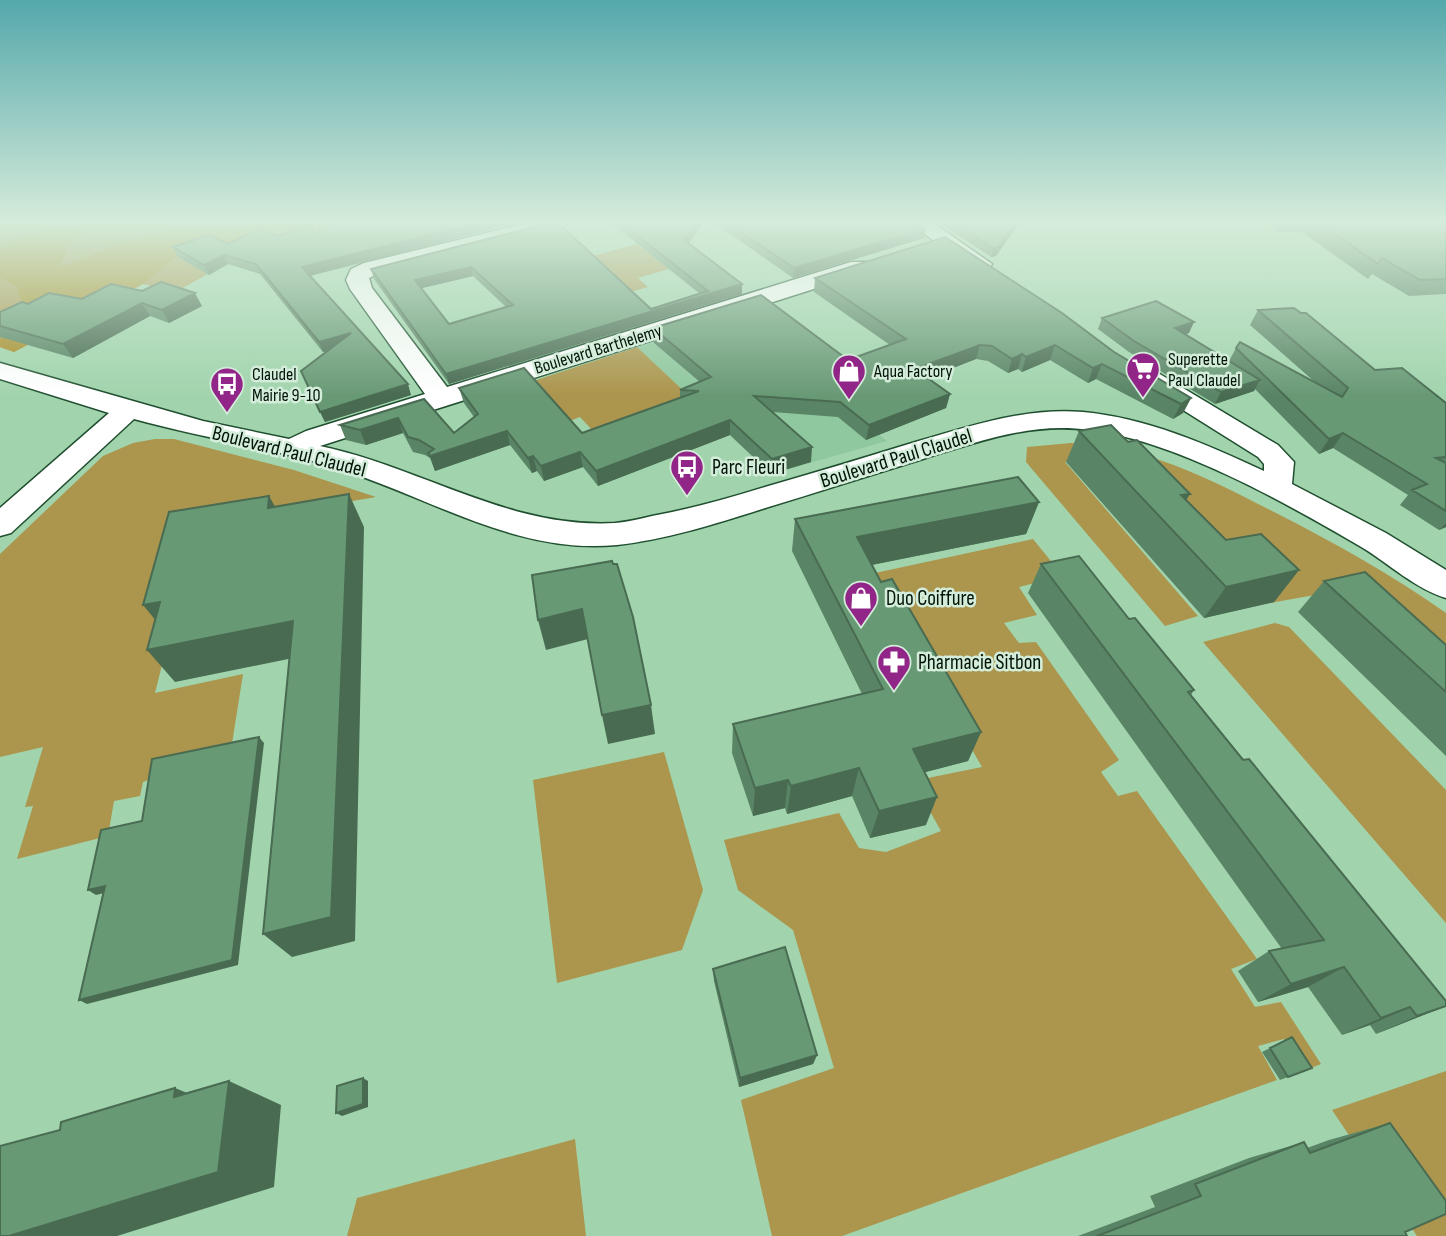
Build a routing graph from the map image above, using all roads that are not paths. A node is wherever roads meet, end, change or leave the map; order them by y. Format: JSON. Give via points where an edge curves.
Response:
{"nodes":[{"id":1,"x":357,"y":280,"type":"edge"},
{"id":2,"x":820,"y":280,"type":"edge"},
{"id":3,"x":1131,"y":366,"type":"edge"},
{"id":4,"x":0,"y":370,"type":"edge"},
{"id":5,"x":441,"y":397,"type":"junction"},
{"id":6,"x":128,"y":410,"type":"junction"},
{"id":7,"x":292,"y":449,"type":"junction"},
{"id":8,"x":1277,"y":489,"type":"junction"},
{"id":9,"x":0,"y":525,"type":"edge"},
{"id":10,"x":1446,"y":586,"type":"edge"}],
"edges":[{"from":1,"to":5,"type":"street"},
{"from":2,"to":5,"type":"street","name":"Boulevard Barthelemy"},
{"from":3,"to":8,"type":"street","via":[[1268,452],[1279,462]]},
{"from":4,"to":6,"type":"street","name":"Boulevard Paul Claudel"},
{"from":5,"to":7,"type":"street","name":"Boulevard Barthelemy"},
{"from":6,"to":7,"type":"street","name":"Boulevard Paul Claudel"},
{"from":6,"to":9,"type":"street"},
{"from":7,"to":8,"type":"street","name":"Boulevard Paul Claudel","via":[[339,459],[487,515],[575,533],[617,534],[663,527],[989,429],[1041,419],[1133,429],[1179,443]]},
{"from":8,"to":10,"type":"street","name":"Boulevard Paul Claudel","via":[[1357,530]]}]}
